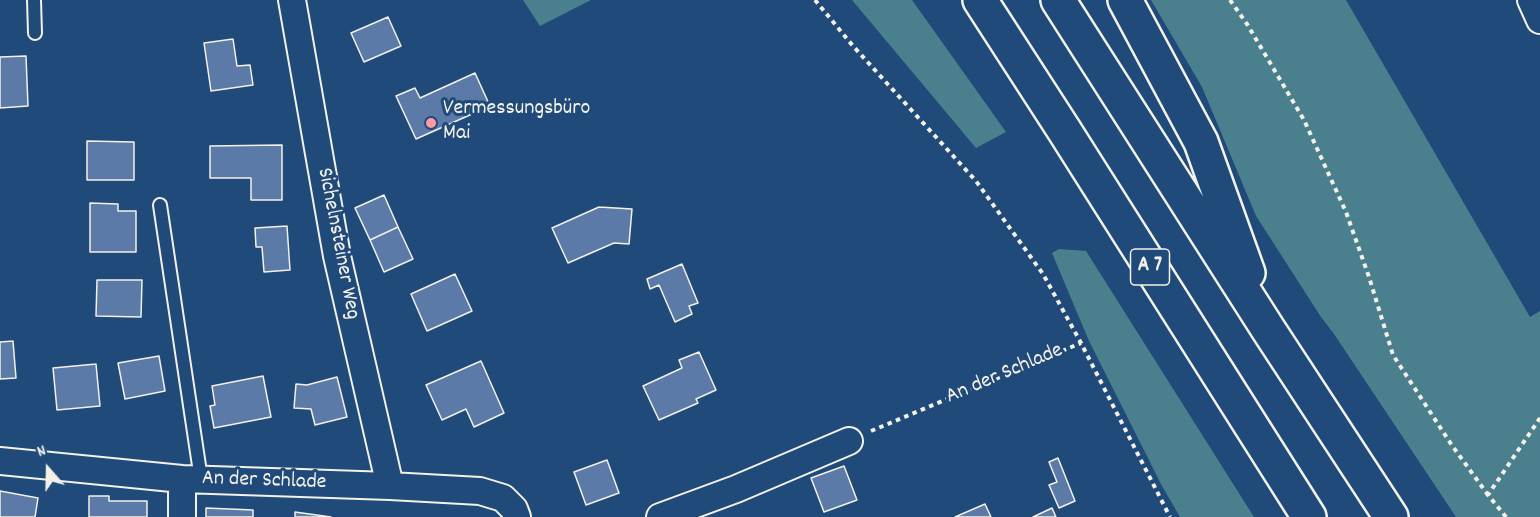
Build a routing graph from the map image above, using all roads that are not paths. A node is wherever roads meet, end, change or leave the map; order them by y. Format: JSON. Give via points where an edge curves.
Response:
{"nodes":[{"id":1,"x":34,"y":0,"type":"edge"},
{"id":2,"x":292,"y":0,"type":"edge"},
{"id":3,"x":1058,"y":0,"type":"edge"},
{"id":4,"x":1125,"y":0,"type":"edge"},
{"id":5,"x":1531,"y":0,"type":"edge"},
{"id":6,"x":983,"y":6,"type":"edge"},
{"id":7,"x":1540,"y":20,"type":"edge"},
{"id":8,"x":35,"y":33,"type":"dead end"},
{"id":9,"x":160,"y":205,"type":"dead end"},
{"id":10,"x":1268,"y":329,"type":"junction"},
{"id":11,"x":849,"y":441,"type":"road end"},
{"id":12,"x":0,"y":461,"type":"edge"},
{"id":13,"x":191,"y":479,"type":"junction"},
{"id":14,"x":390,"y":486,"type":"junction"},
{"id":15,"x":182,"y":517,"type":"edge"},
{"id":16,"x":517,"y":517,"type":"edge"},
{"id":17,"x":660,"y":517,"type":"edge"},
{"id":18,"x":1309,"y":517,"type":"edge"},
{"id":19,"x":1391,"y":517,"type":"edge"}],
"edges":[{"from":1,"to":8,"type":"lane"},
{"from":2,"to":14,"type":"street","name":"Sichelnsteiner Weg","via":[[337,256]]},
{"from":3,"to":10,"type":"highway"},
{"from":4,"to":10,"type":"highway","via":[[1201,142]]},
{"from":5,"to":7,"type":"street"},
{"from":6,"to":18,"type":"highway","number":"A 7"},
{"from":9,"to":13,"type":"lane"},
{"from":10,"to":19,"type":"highway"},
{"from":11,"to":17,"type":"street"},
{"from":12,"to":13,"type":"street","name":"An der Schlade"},
{"from":13,"to":14,"type":"street","name":"An der Schlade"},
{"from":13,"to":15,"type":"street"},
{"from":14,"to":16,"type":"street","name":"An der Schlade","via":[[480,491],[503,498]]}]}
